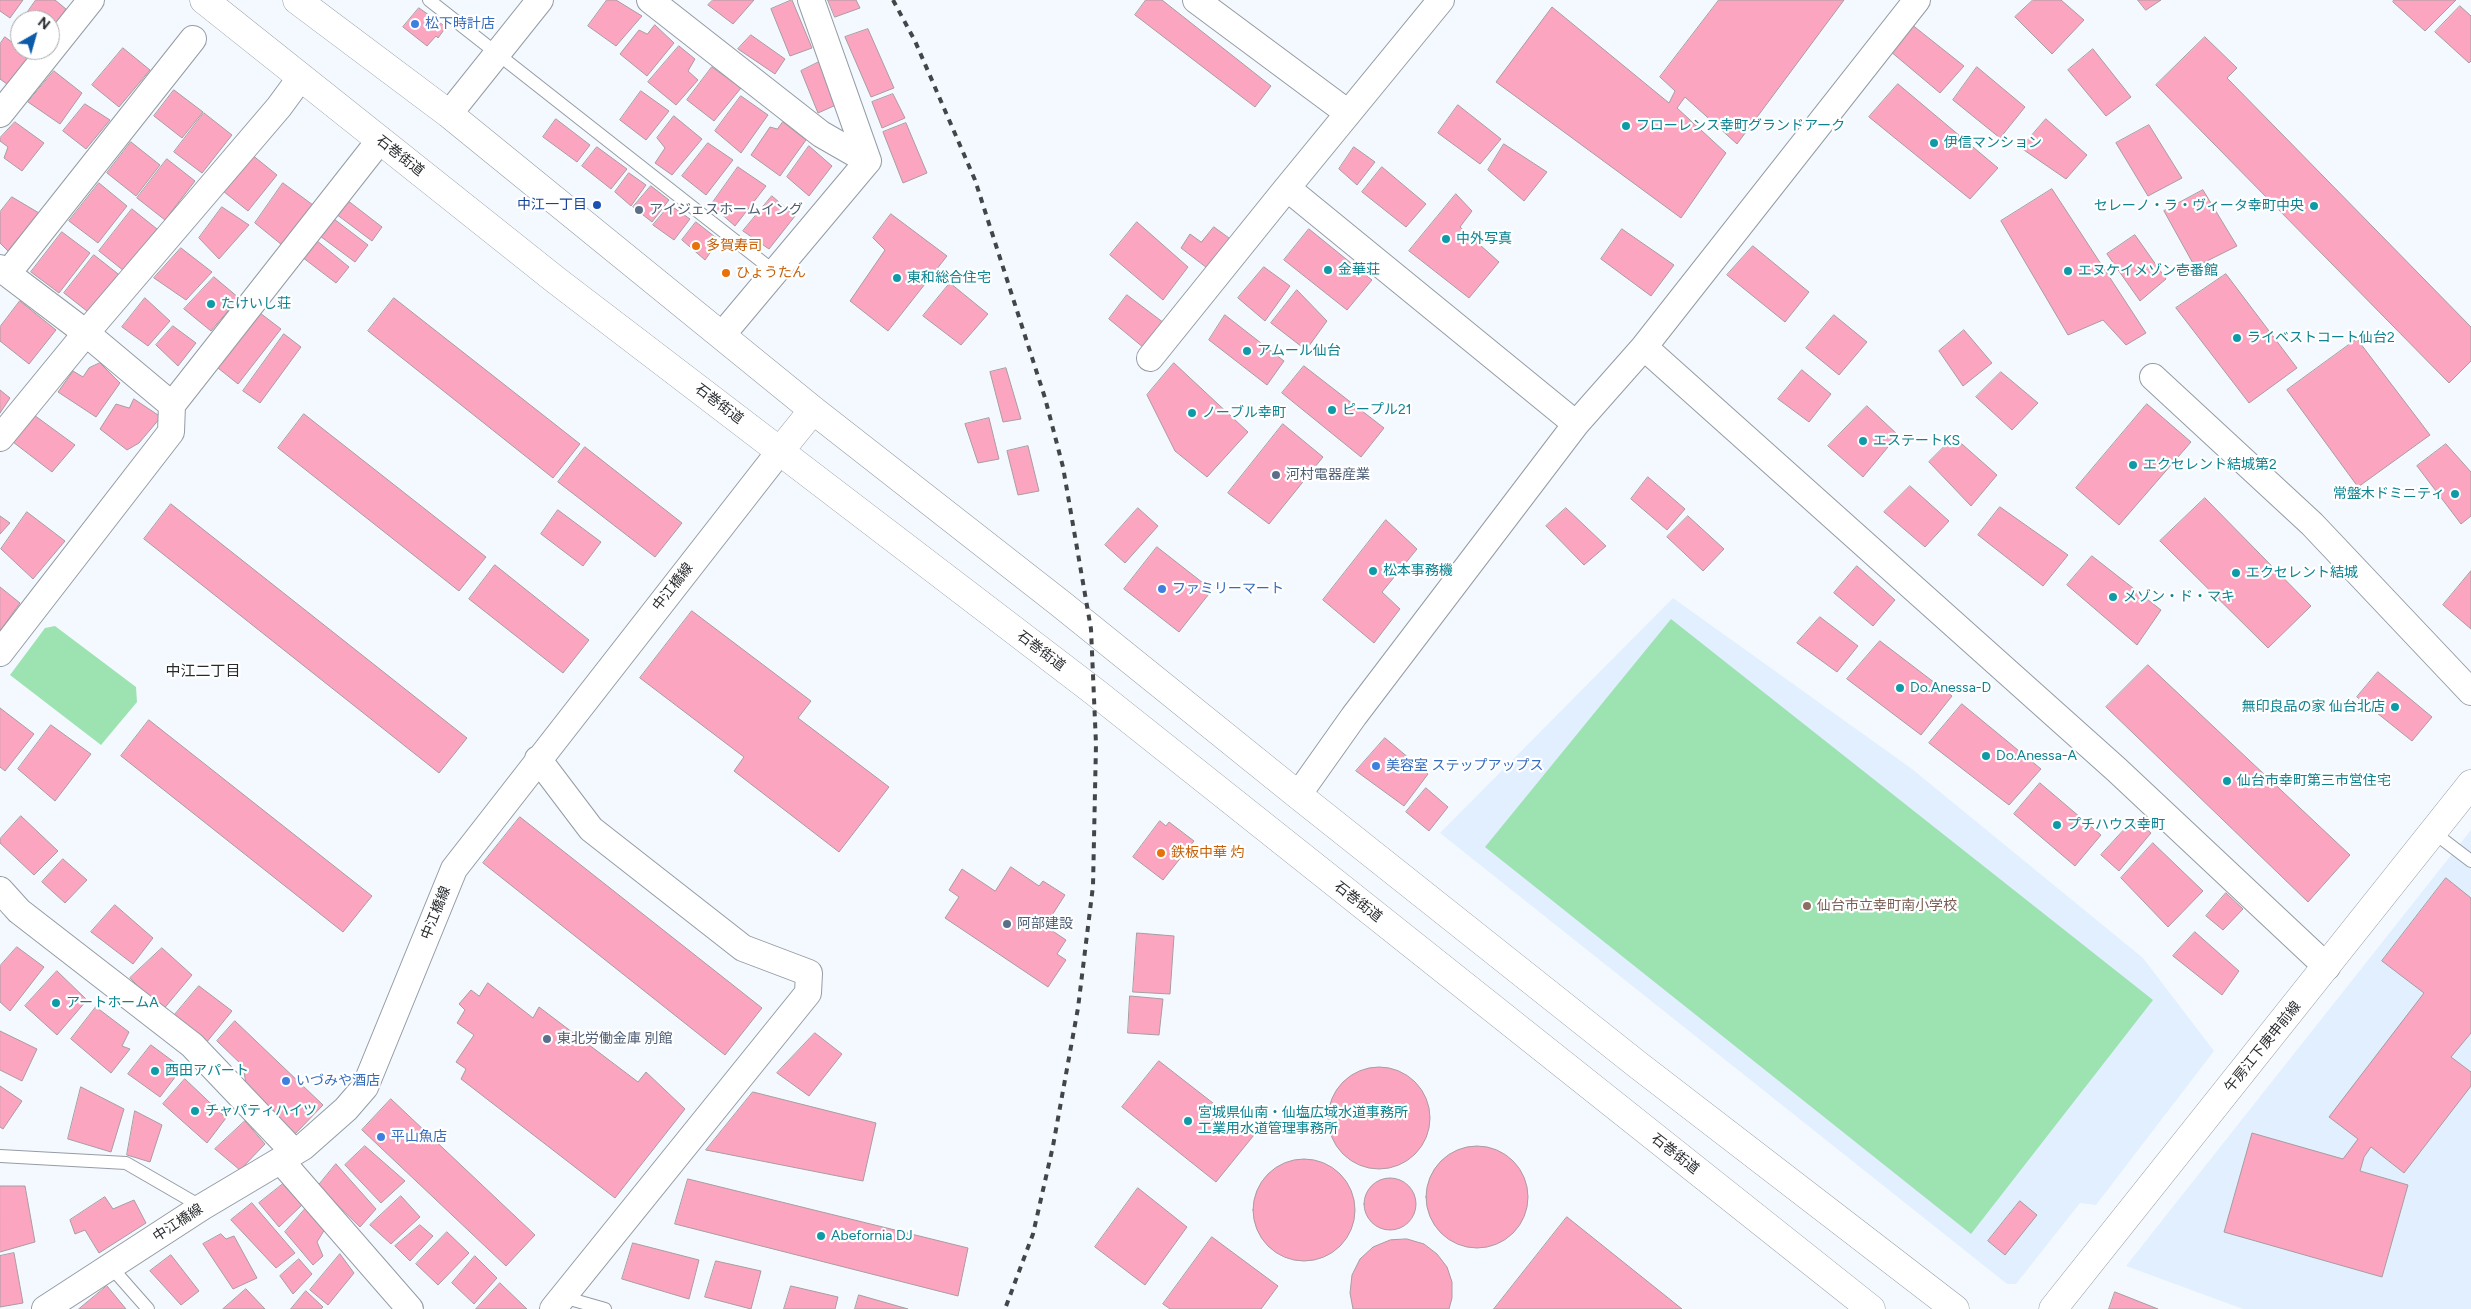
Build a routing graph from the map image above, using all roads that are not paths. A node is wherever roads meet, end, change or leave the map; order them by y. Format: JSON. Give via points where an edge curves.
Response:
{"nodes":[{"id":1,"x":91,"y":0,"type":"edge"},
{"id":2,"x":204,"y":0,"type":"edge"},
{"id":3,"x":297,"y":0,"type":"edge"},
{"id":4,"x":429,"y":0,"type":"edge"},
{"id":5,"x":540,"y":0,"type":"edge"},
{"id":6,"x":650,"y":0,"type":"edge"},
{"id":7,"x":811,"y":0,"type":"edge"},
{"id":8,"x":1196,"y":0,"type":"edge"},
{"id":9,"x":1441,"y":0,"type":"edge"},
{"id":10,"x":1916,"y":0,"type":"edge"},
{"id":11,"x":193,"y":39,"type":"dead end"},
{"id":12,"x":497,"y":53,"type":"junction"},
{"id":13,"x":301,"y":77,"type":"junction"},
{"id":14,"x":1348,"y":112,"type":"junction"},
{"id":15,"x":0,"y":114,"type":"edge"},
{"id":16,"x":448,"y":114,"type":"junction"},
{"id":17,"x":380,"y":140,"type":"junction"},
{"id":18,"x":868,"y":161,"type":"junction"},
{"id":19,"x":1287,"y":188,"type":"junction"},
{"id":20,"x":4,"y":270,"type":"edge"},
{"id":21,"x":775,"y":272,"type":"junction"},
{"id":22,"x":86,"y":333,"type":"junction"},
{"id":23,"x":722,"y":335,"type":"junction"},
{"id":24,"x":1644,"y":347,"type":"junction"},
{"id":25,"x":1150,"y":358,"type":"dead end"},
{"id":26,"x":2153,"y":377,"type":"dead end"},
{"id":27,"x":172,"y":405,"type":"junction"},
{"id":28,"x":813,"y":410,"type":"junction"},
{"id":29,"x":1576,"y":424,"type":"junction"},
{"id":30,"x":0,"y":438,"type":"edge"},
{"id":31,"x":780,"y":451,"type":"junction"},
{"id":32,"x":0,"y":653,"type":"edge"},
{"id":33,"x":2471,"y":692,"type":"edge"},
{"id":34,"x":538,"y":758,"type":"junction"},
{"id":35,"x":2471,"y":784,"type":"edge"},
{"id":36,"x":1298,"y":795,"type":"junction"},
{"id":37,"x":2433,"y":832,"type":"junction"},
{"id":38,"x":2471,"y":861,"type":"edge"},
{"id":39,"x":0,"y":890,"type":"edge"},
{"id":40,"x":2327,"y":967,"type":"junction"},
{"id":41,"x":0,"y":1156,"type":"edge"},
{"id":42,"x":288,"y":1156,"type":"junction"},
{"id":43,"x":202,"y":1207,"type":"junction"},
{"id":44,"x":110,"y":1267,"type":"junction"},
{"id":45,"x":558,"y":1303,"type":"edge"},
{"id":46,"x":46,"y":1309,"type":"edge"},
{"id":47,"x":148,"y":1309,"type":"edge"},
{"id":48,"x":410,"y":1309,"type":"edge"},
{"id":49,"x":605,"y":1309,"type":"edge"},
{"id":50,"x":1871,"y":1309,"type":"edge"},
{"id":51,"x":1955,"y":1309,"type":"edge"},
{"id":52,"x":2053,"y":1309,"type":"edge"}],
"edges":[{"from":1,"to":15,"type":"street"},
{"from":2,"to":13,"type":"street","name":"石巻街道"},
{"from":3,"to":16,"type":"street"},
{"from":4,"to":12,"type":"lane"},
{"from":5,"to":12,"type":"street"},
{"from":6,"to":18,"type":"street","via":[[821,134]]},
{"from":7,"to":18,"type":"street"},
{"from":8,"to":14,"type":"street"},
{"from":9,"to":14,"type":"street"},
{"from":10,"to":24,"type":"street"},
{"from":11,"to":20,"type":"street"},
{"from":12,"to":16,"type":"street"},
{"from":12,"to":21,"type":"lane"},
{"from":13,"to":17,"type":"street","name":"石巻街道"},
{"from":13,"to":22,"type":"street"},
{"from":14,"to":19,"type":"street"},
{"from":16,"to":23,"type":"street"},
{"from":17,"to":27,"type":"street"},
{"from":17,"to":31,"type":"street","name":"石巻街道"},
{"from":18,"to":21,"type":"street"},
{"from":19,"to":25,"type":"street"},
{"from":19,"to":29,"type":"street"},
{"from":20,"to":22,"type":"street"},
{"from":21,"to":23,"type":"street"},
{"from":22,"to":27,"type":"street"},
{"from":22,"to":30,"type":"street"},
{"from":23,"to":28,"type":"street"},
{"from":24,"to":29,"type":"street"},
{"from":24,"to":40,"type":"street","via":[[2117,770]]},
{"from":26,"to":33,"type":"street","via":[[2312,524]]},
{"from":27,"to":32,"type":"street","via":[[171,432]]},
{"from":28,"to":31,"type":"street"},
{"from":28,"to":36,"type":"street"},
{"from":29,"to":36,"type":"street","via":[[1354,716]]},
{"from":31,"to":34,"type":"street","name":"中江橋線"},
{"from":31,"to":50,"type":"street","name":"石巻街道","via":[[1095,692]]},
{"from":34,"to":42,"type":"street","name":"中江橋線","via":[[454,869],[365,1087],[346,1109]]},
{"from":34,"to":45,"type":"street","via":[[590,829],[743,948],[809,973],[808,992]]},
{"from":35,"to":37,"type":"street","name":"午房江下庚申前線"},
{"from":36,"to":51,"type":"street"},
{"from":37,"to":38,"type":"lane"},
{"from":37,"to":40,"type":"street","name":"午房江下庚申前線"},
{"from":39,"to":42,"type":"street","via":[[19,910],[192,1045]]},
{"from":40,"to":52,"type":"street","name":"午房江下庚申前線"},
{"from":41,"to":43,"type":"lane","via":[[126,1163]]},
{"from":42,"to":43,"type":"street","name":"中江橋線"},
{"from":42,"to":48,"type":"street"},
{"from":43,"to":44,"type":"street","name":"中江橋線"},
{"from":44,"to":46,"type":"street","name":"中江橋線"},
{"from":44,"to":47,"type":"lane"},
{"from":45,"to":49,"type":"lane"}]}
